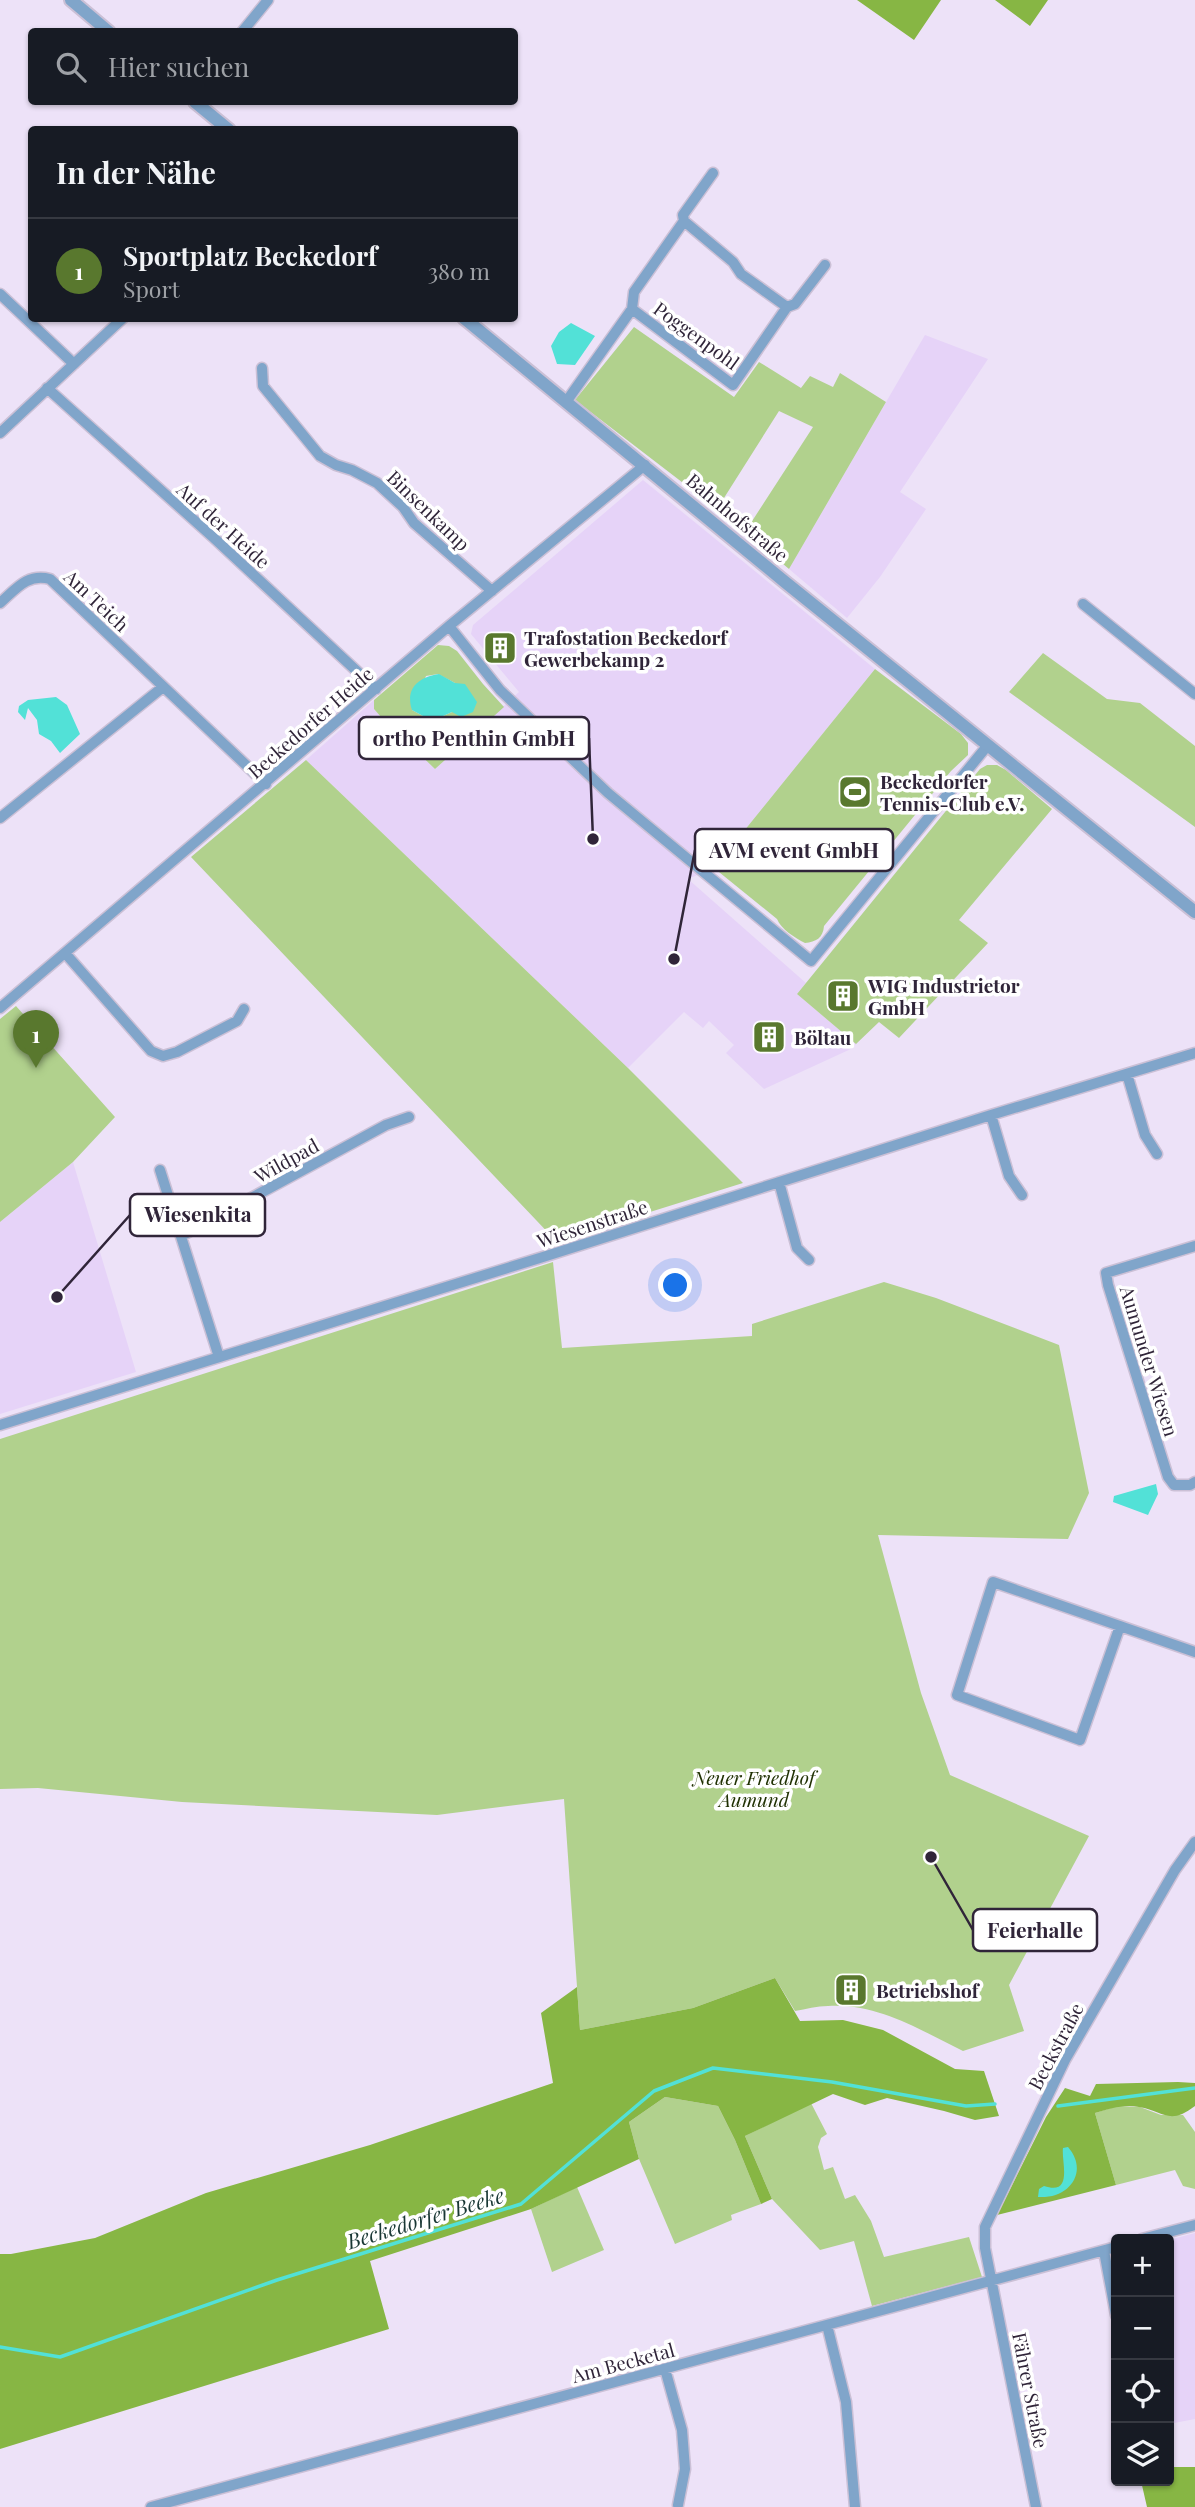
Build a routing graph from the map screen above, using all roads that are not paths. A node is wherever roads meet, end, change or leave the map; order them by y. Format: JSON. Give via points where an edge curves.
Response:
{"nodes":[{"id":1,"x":71,"y":0,"type":"edge"},
{"id":2,"x":268,"y":0,"type":"edge"},
{"id":3,"x":104,"y":28,"type":"edge"},
{"id":4,"x":245,"y":28,"type":"edge"},
{"id":5,"x":199,"y":105,"type":"edge"},
{"id":6,"x":224,"y":126,"type":"edge"},
{"id":7,"x":713,"y":173,"type":"dead end"},
{"id":8,"x":684,"y":221,"type":"junction"},
{"id":9,"x":825,"y":265,"type":"dead end"},
{"id":10,"x":0,"y":294,"type":"edge"},
{"id":11,"x":787,"y":306,"type":"junction"},
{"id":12,"x":632,"y":309,"type":"junction"},
{"id":13,"x":28,"y":320,"type":"edge"},
{"id":14,"x":30,"y":322,"type":"edge"},
{"id":15,"x":119,"y":322,"type":"edge"},
{"id":16,"x":469,"y":322,"type":"edge"},
{"id":17,"x":74,"y":364,"type":"junction"},
{"id":18,"x":262,"y":368,"type":"dead end"},
{"id":19,"x":47,"y":388,"type":"junction"},
{"id":20,"x":566,"y":402,"type":"junction"},
{"id":21,"x":0,"y":433,"type":"edge"},
{"id":22,"x":645,"y":465,"type":"junction"},
{"id":23,"x":492,"y":591,"type":"junction"},
{"id":24,"x":0,"y":603,"type":"edge"},
{"id":25,"x":1083,"y":604,"type":"dead end"},
{"id":26,"x":449,"y":626,"type":"junction"},
{"id":27,"x":163,"y":687,"type":"junction"},
{"id":28,"x":376,"y":689,"type":"junction"},
{"id":29,"x":1195,"y":694,"type":"edge"},
{"id":30,"x":988,"y":745,"type":"junction"},
{"id":31,"x":266,"y":784,"type":"junction"},
{"id":32,"x":0,"y":818,"type":"edge"},
{"id":33,"x":1195,"y":912,"type":"edge"},
{"id":34,"x":65,"y":953,"type":"junction"},
{"id":35,"x":0,"y":1008,"type":"edge"},
{"id":36,"x":244,"y":1009,"type":"dead end"},
{"id":37,"x":1195,"y":1053,"type":"edge"},
{"id":38,"x":1127,"y":1074,"type":"junction"},
{"id":39,"x":990,"y":1115,"type":"junction"},
{"id":40,"x":409,"y":1117,"type":"dead end"},
{"id":41,"x":1157,"y":1154,"type":"dead end"},
{"id":42,"x":160,"y":1170,"type":"dead end"},
{"id":43,"x":779,"y":1182,"type":"junction"},
{"id":44,"x":1022,"y":1195,"type":"dead end"},
{"id":45,"x":181,"y":1236,"type":"junction"},
{"id":46,"x":1195,"y":1246,"type":"edge"},
{"id":47,"x":809,"y":1260,"type":"dead end"},
{"id":48,"x":219,"y":1357,"type":"junction"},
{"id":49,"x":0,"y":1425,"type":"edge"},
{"id":50,"x":1195,"y":1482,"type":"edge"},
{"id":51,"x":1120,"y":1626,"type":"junction"},
{"id":52,"x":1195,"y":1652,"type":"edge"},
{"id":53,"x":1195,"y":1842,"type":"edge"},
{"id":54,"x":1195,"y":2225,"type":"edge"},
{"id":55,"x":1161,"y":2234,"type":"edge"},
{"id":56,"x":1111,"y":2248,"type":"edge"},
{"id":57,"x":1104,"y":2250,"type":"junction"},
{"id":58,"x":992,"y":2280,"type":"junction"},
{"id":59,"x":1113,"y":2297,"type":"edge"},
{"id":60,"x":827,"y":2325,"type":"junction"},
{"id":61,"x":665,"y":2369,"type":"junction"},
{"id":62,"x":678,"y":2505,"type":"edge"},
{"id":63,"x":151,"y":2507,"type":"edge"},
{"id":64,"x":855,"y":2507,"type":"edge"},
{"id":65,"x":1035,"y":2507,"type":"edge"}],
"edges":[{"from":1,"to":3,"type":"street"},
{"from":2,"to":4,"type":"street"},
{"from":5,"to":6,"type":"street"},
{"from":7,"to":8,"type":"street","name":"Poggenpohl","via":[[683,215]]},
{"from":8,"to":11,"type":"street","via":[[741,274]]},
{"from":8,"to":12,"type":"street","name":"Poggenpohl","via":[[634,292]]},
{"from":9,"to":11,"type":"street","name":"Poggenpohl","via":[[795,304]]},
{"from":10,"to":13,"type":"street"},
{"from":11,"to":12,"type":"street","name":"Poggenpohl","via":[[733,385]]},
{"from":12,"to":20,"type":"street","name":"Poggenpohl"},
{"from":14,"to":17,"type":"street"},
{"from":15,"to":17,"type":"street"},
{"from":16,"to":20,"type":"street","name":"Bahnhofstraße"},
{"from":17,"to":19,"type":"street"},
{"from":18,"to":23,"type":"street","name":"Binsenkamp","via":[[263,386],[320,456],[377,483],[431,539]]},
{"from":19,"to":21,"type":"street"},
{"from":19,"to":28,"type":"street","name":"Auf der Heide"},
{"from":20,"to":22,"type":"street","name":"Bahnhofstraße"},
{"from":22,"to":23,"type":"street","name":"Beckedorfer Heide"},
{"from":22,"to":30,"type":"street","name":"Bahnhofstraße"},
{"from":23,"to":26,"type":"street","name":"Beckedorfer Heide"},
{"from":24,"to":27,"type":"street","name":"Am Teich","via":[[27,579],[50,579]]},
{"from":25,"to":29,"type":"street"},
{"from":26,"to":28,"type":"street","name":"Beckedorfer Heide"},
{"from":26,"to":30,"type":"street","via":[[500,690],[608,793],[811,961]]},
{"from":27,"to":31,"type":"street","name":"Am Teich"},
{"from":27,"to":32,"type":"street"},
{"from":28,"to":31,"type":"street","name":"Beckedorfer Heide"},
{"from":30,"to":33,"type":"street","name":"Bahnhofstraße"},
{"from":31,"to":34,"type":"street","name":"Beckedorfer Heide"},
{"from":34,"to":35,"type":"street","name":"Beckedorfer Heide"},
{"from":34,"to":36,"type":"street","via":[[150,1051],[163,1056],[237,1021]]},
{"from":37,"to":38,"type":"street","name":"Wiesenstraße"},
{"from":38,"to":39,"type":"street","name":"Wiesenstraße"},
{"from":38,"to":41,"type":"street","via":[[1145,1135]]},
{"from":39,"to":43,"type":"street","name":"Wiesenstraße"},
{"from":39,"to":44,"type":"street","via":[[1009,1177]]},
{"from":40,"to":45,"type":"street","name":"Wildpad","via":[[386,1125]]},
{"from":42,"to":45,"type":"street"},
{"from":43,"to":47,"type":"street","via":[[797,1248]]},
{"from":43,"to":48,"type":"street","name":"Wiesenstraße"},
{"from":45,"to":48,"type":"street"},
{"from":46,"to":50,"type":"street","name":"Aumunder Wiesen","via":[[1106,1273],[1168,1477],[1174,1485]]},
{"from":48,"to":49,"type":"street","name":"Wiesenstraße"},
{"from":51,"to":51,"type":"street","via":[[993,1582],[957,1695],[1080,1740]]},
{"from":51,"to":52,"type":"street"},
{"from":53,"to":58,"type":"street","name":"Beckstraße","via":[[1065,2060],[1010,2171],[985,2227]]},
{"from":54,"to":55,"type":"street"},
{"from":56,"to":57,"type":"street","name":"Am Becketal"},
{"from":57,"to":58,"type":"street","name":"Am Becketal"},
{"from":57,"to":59,"type":"street"},
{"from":58,"to":60,"type":"street","name":"Am Becketal"},
{"from":58,"to":65,"type":"street","name":"Fährer Straße"},
{"from":60,"to":61,"type":"street","name":"Am Becketal"},
{"from":60,"to":64,"type":"street","via":[[846,2402]]},
{"from":61,"to":62,"type":"street","via":[[682,2430],[685,2469]]},
{"from":61,"to":63,"type":"street","name":"Am Becketal"}]}
